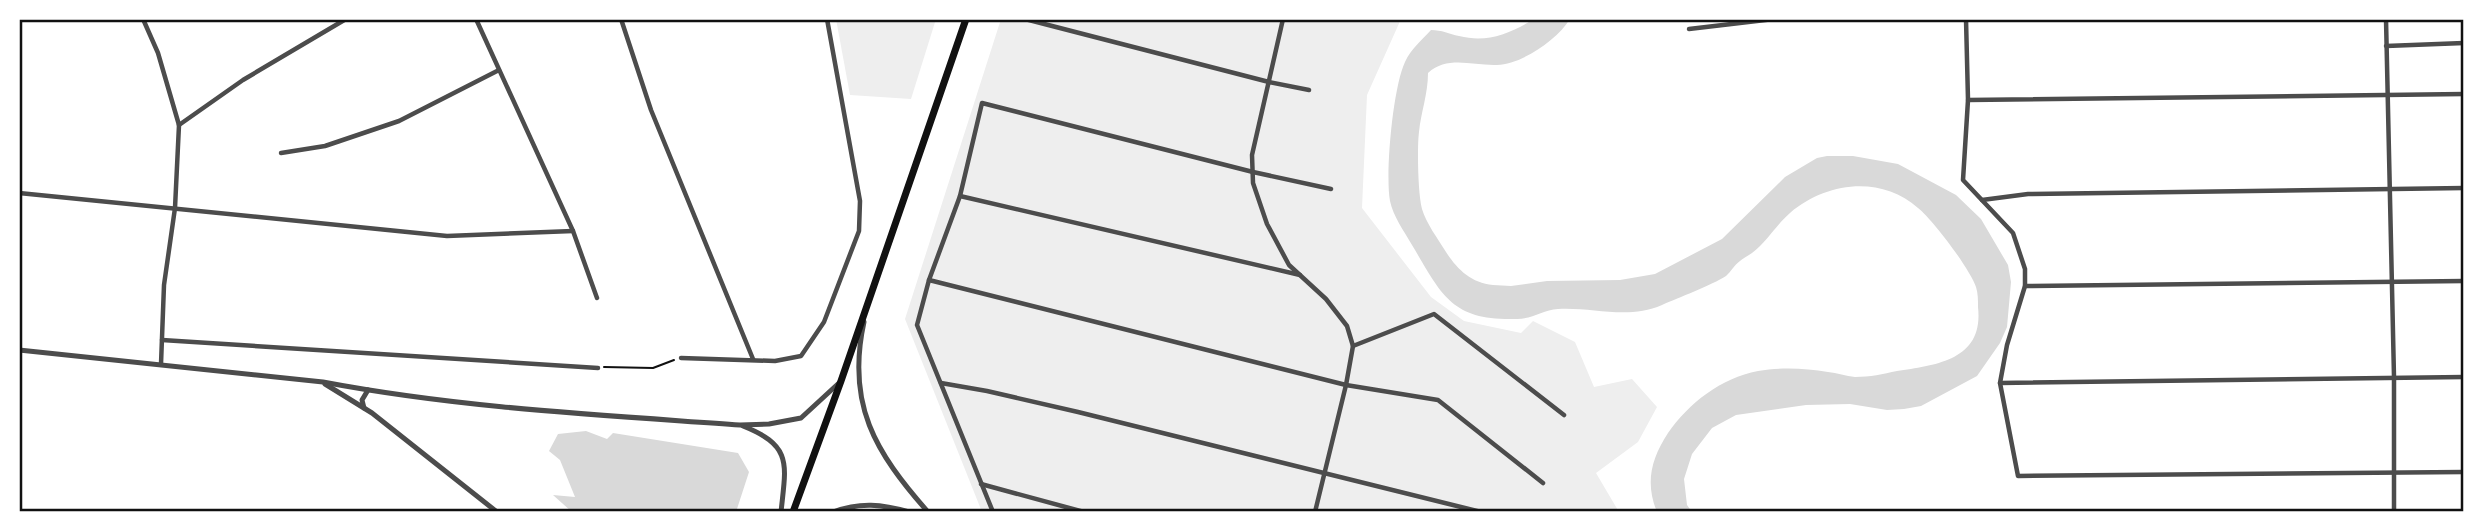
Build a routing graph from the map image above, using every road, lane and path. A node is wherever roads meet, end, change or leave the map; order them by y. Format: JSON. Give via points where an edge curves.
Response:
{"nodes":[{"id":1,"x":143,"y":19,"type":"edge"},
{"id":2,"x":346,"y":19,"type":"edge"},
{"id":3,"x":476,"y":19,"type":"edge"},
{"id":4,"x":621,"y":19,"type":"edge"},
{"id":5,"x":827,"y":19,"type":"edge"},
{"id":6,"x":966,"y":19,"type":"edge"},
{"id":7,"x":1025,"y":19,"type":"edge"},
{"id":8,"x":1283,"y":19,"type":"edge"},
{"id":9,"x":1774,"y":19,"type":"edge"},
{"id":10,"x":1966,"y":19,"type":"edge"},
{"id":11,"x":2386,"y":19,"type":"edge"},
{"id":12,"x":1689,"y":29,"type":"dead end"},
{"id":13,"x":2464,"y":43,"type":"edge"},
{"id":14,"x":2386,"y":46,"type":"junction"},
{"id":15,"x":499,"y":70,"type":"junction"},
{"id":16,"x":1269,"y":82,"type":"junction"},
{"id":17,"x":1308,"y":90,"type":"dead end"},
{"id":18,"x":2464,"y":94,"type":"edge"},
{"id":19,"x":2388,"y":96,"type":"junction"},
{"id":20,"x":1968,"y":100,"type":"junction"},
{"id":21,"x":179,"y":125,"type":"junction"},
{"id":22,"x":281,"y":153,"type":"dead end"},
{"id":23,"x":1253,"y":172,"type":"junction"},
{"id":24,"x":2464,"y":188,"type":"edge"},
{"id":25,"x":1331,"y":189,"type":"dead end"},
{"id":26,"x":2389,"y":189,"type":"junction"},
{"id":27,"x":19,"y":193,"type":"edge"},
{"id":28,"x":960,"y":196,"type":"junction"},
{"id":29,"x":1981,"y":200,"type":"junction"},
{"id":30,"x":175,"y":208,"type":"junction"},
{"id":31,"x":573,"y":231,"type":"junction"},
{"id":32,"x":1301,"y":275,"type":"junction"},
{"id":33,"x":929,"y":280,"type":"junction"},
{"id":34,"x":2464,"y":281,"type":"edge"},
{"id":35,"x":2391,"y":282,"type":"junction"},
{"id":36,"x":2025,"y":286,"type":"junction"},
{"id":37,"x":597,"y":298,"type":"dead end"},
{"id":38,"x":870,"y":298,"type":"junction"},
{"id":39,"x":162,"y":340,"type":"junction"},
{"id":40,"x":1353,"y":346,"type":"junction"},
{"id":41,"x":19,"y":350,"type":"edge"},
{"id":42,"x":681,"y":358,"type":"joint"},
{"id":43,"x":753,"y":359,"type":"junction"},
{"id":44,"x":160,"y":364,"type":"junction"},
{"id":45,"x":598,"y":368,"type":"joint"},
{"id":46,"x":2394,"y":377,"type":"junction"},
{"id":47,"x":2464,"y":377,"type":"edge"},
{"id":48,"x":841,"y":381,"type":"junction"},
{"id":49,"x":323,"y":382,"type":"junction"},
{"id":50,"x":940,"y":383,"type":"junction"},
{"id":51,"x":2000,"y":383,"type":"junction"},
{"id":52,"x":1346,"y":385,"type":"junction"},
{"id":53,"x":368,"y":390,"type":"junction"},
{"id":54,"x":364,"y":408,"type":"junction"},
{"id":55,"x":1564,"y":415,"type":"dead end"},
{"id":56,"x":740,"y":425,"type":"junction"},
{"id":57,"x":2464,"y":472,"type":"edge"},
{"id":58,"x":2393,"y":473,"type":"junction"},
{"id":59,"x":1324,"y":475,"type":"junction"},
{"id":60,"x":1543,"y":483,"type":"dead end"},
{"id":61,"x":981,"y":484,"type":"junction"},
{"id":62,"x":497,"y":512,"type":"edge"},
{"id":63,"x":781,"y":512,"type":"edge"},
{"id":64,"x":793,"y":512,"type":"edge"},
{"id":65,"x":834,"y":512,"type":"edge"},
{"id":66,"x":909,"y":512,"type":"edge"},
{"id":67,"x":928,"y":512,"type":"edge"},
{"id":68,"x":993,"y":512,"type":"edge"},
{"id":69,"x":1084,"y":512,"type":"edge"},
{"id":70,"x":1315,"y":512,"type":"edge"},
{"id":71,"x":1482,"y":512,"type":"edge"},
{"id":72,"x":2394,"y":512,"type":"edge"}],
"edges":[{"from":1,"to":21,"type":"street"},
{"from":2,"to":21,"type":"street","via":[[243,80]]},
{"from":3,"to":15,"type":"street"},
{"from":4,"to":43,"type":"street","via":[[651,110]]},
{"from":5,"to":43,"type":"street","via":[[859,201],[859,231],[824,322],[801,356]]},
{"from":6,"to":38,"type":"main road"},
{"from":7,"to":16,"type":"street"},
{"from":8,"to":16,"type":"street"},
{"from":9,"to":12,"type":"street"},
{"from":10,"to":20,"type":"street"},
{"from":11,"to":14,"type":"street"},
{"from":13,"to":14,"type":"street"},
{"from":14,"to":19,"type":"street"},
{"from":15,"to":22,"type":"street","via":[[399,121],[325,146]]},
{"from":15,"to":31,"type":"street"},
{"from":16,"to":17,"type":"street"},
{"from":16,"to":23,"type":"street","via":[[1252,155]]},
{"from":18,"to":19,"type":"street"},
{"from":19,"to":20,"type":"street"},
{"from":19,"to":26,"type":"street"},
{"from":20,"to":29,"type":"street","via":[[1963,180]]},
{"from":21,"to":30,"type":"street"},
{"from":23,"to":25,"type":"street"},
{"from":23,"to":28,"type":"street","via":[[982,103]]},
{"from":23,"to":32,"type":"street","via":[[1267,225],[1289,265]]},
{"from":24,"to":26,"type":"street"},
{"from":26,"to":29,"type":"street","via":[[2028,194]]},
{"from":26,"to":35,"type":"street"},
{"from":27,"to":30,"type":"street"},
{"from":28,"to":32,"type":"street"},
{"from":28,"to":33,"type":"street"},
{"from":29,"to":36,"type":"street","via":[[2013,233],[2025,269]]},
{"from":30,"to":31,"type":"street","via":[[447,236]]},
{"from":30,"to":39,"type":"street"},
{"from":31,"to":37,"type":"street"},
{"from":32,"to":40,"type":"street","via":[[1347,327]]},
{"from":33,"to":50,"type":"street","via":[[917,325]]},
{"from":33,"to":52,"type":"street"},
{"from":34,"to":35,"type":"street"},
{"from":35,"to":36,"type":"street"},
{"from":35,"to":46,"type":"street"},
{"from":36,"to":51,"type":"street"},
{"from":38,"to":48,"type":"main road"},
{"from":38,"to":67,"type":"street","via":[[860,340],[858,372],[863,403],[872,434],[897,477]]},
{"from":39,"to":44,"type":"street"},
{"from":39,"to":45,"type":"street"},
{"from":40,"to":52,"type":"street"},
{"from":40,"to":55,"type":"street","via":[[1434,314]]},
{"from":41,"to":44,"type":"street"},
{"from":42,"to":43,"type":"street"},
{"from":42,"to":45,"type":"path","via":[[653,368]]},
{"from":44,"to":49,"type":"street"},
{"from":46,"to":47,"type":"street"},
{"from":46,"to":51,"type":"street"},
{"from":46,"to":58,"type":"street"},
{"from":48,"to":56,"type":"street","via":[[801,418]]},
{"from":48,"to":64,"type":"main road"},
{"from":49,"to":53,"type":"street"},
{"from":49,"to":54,"type":"street"},
{"from":50,"to":59,"type":"street","via":[[1078,412]]},
{"from":50,"to":61,"type":"street"},
{"from":51,"to":58,"type":"street","via":[[2018,476]]},
{"from":52,"to":59,"type":"street"},
{"from":52,"to":60,"type":"street","via":[[1438,400]]},
{"from":53,"to":54,"type":"street","via":[[362,400]]},
{"from":53,"to":56,"type":"street","via":[[553,412]]},
{"from":54,"to":62,"type":"street"},
{"from":56,"to":63,"type":"street","via":[[764,434],[782,454]]},
{"from":57,"to":58,"type":"street"},
{"from":58,"to":72,"type":"street"},
{"from":59,"to":70,"type":"street"},
{"from":59,"to":71,"type":"street"},
{"from":61,"to":68,"type":"street"},
{"from":61,"to":69,"type":"street"},
{"from":65,"to":66,"type":"street","via":[[866,504]]}]}
